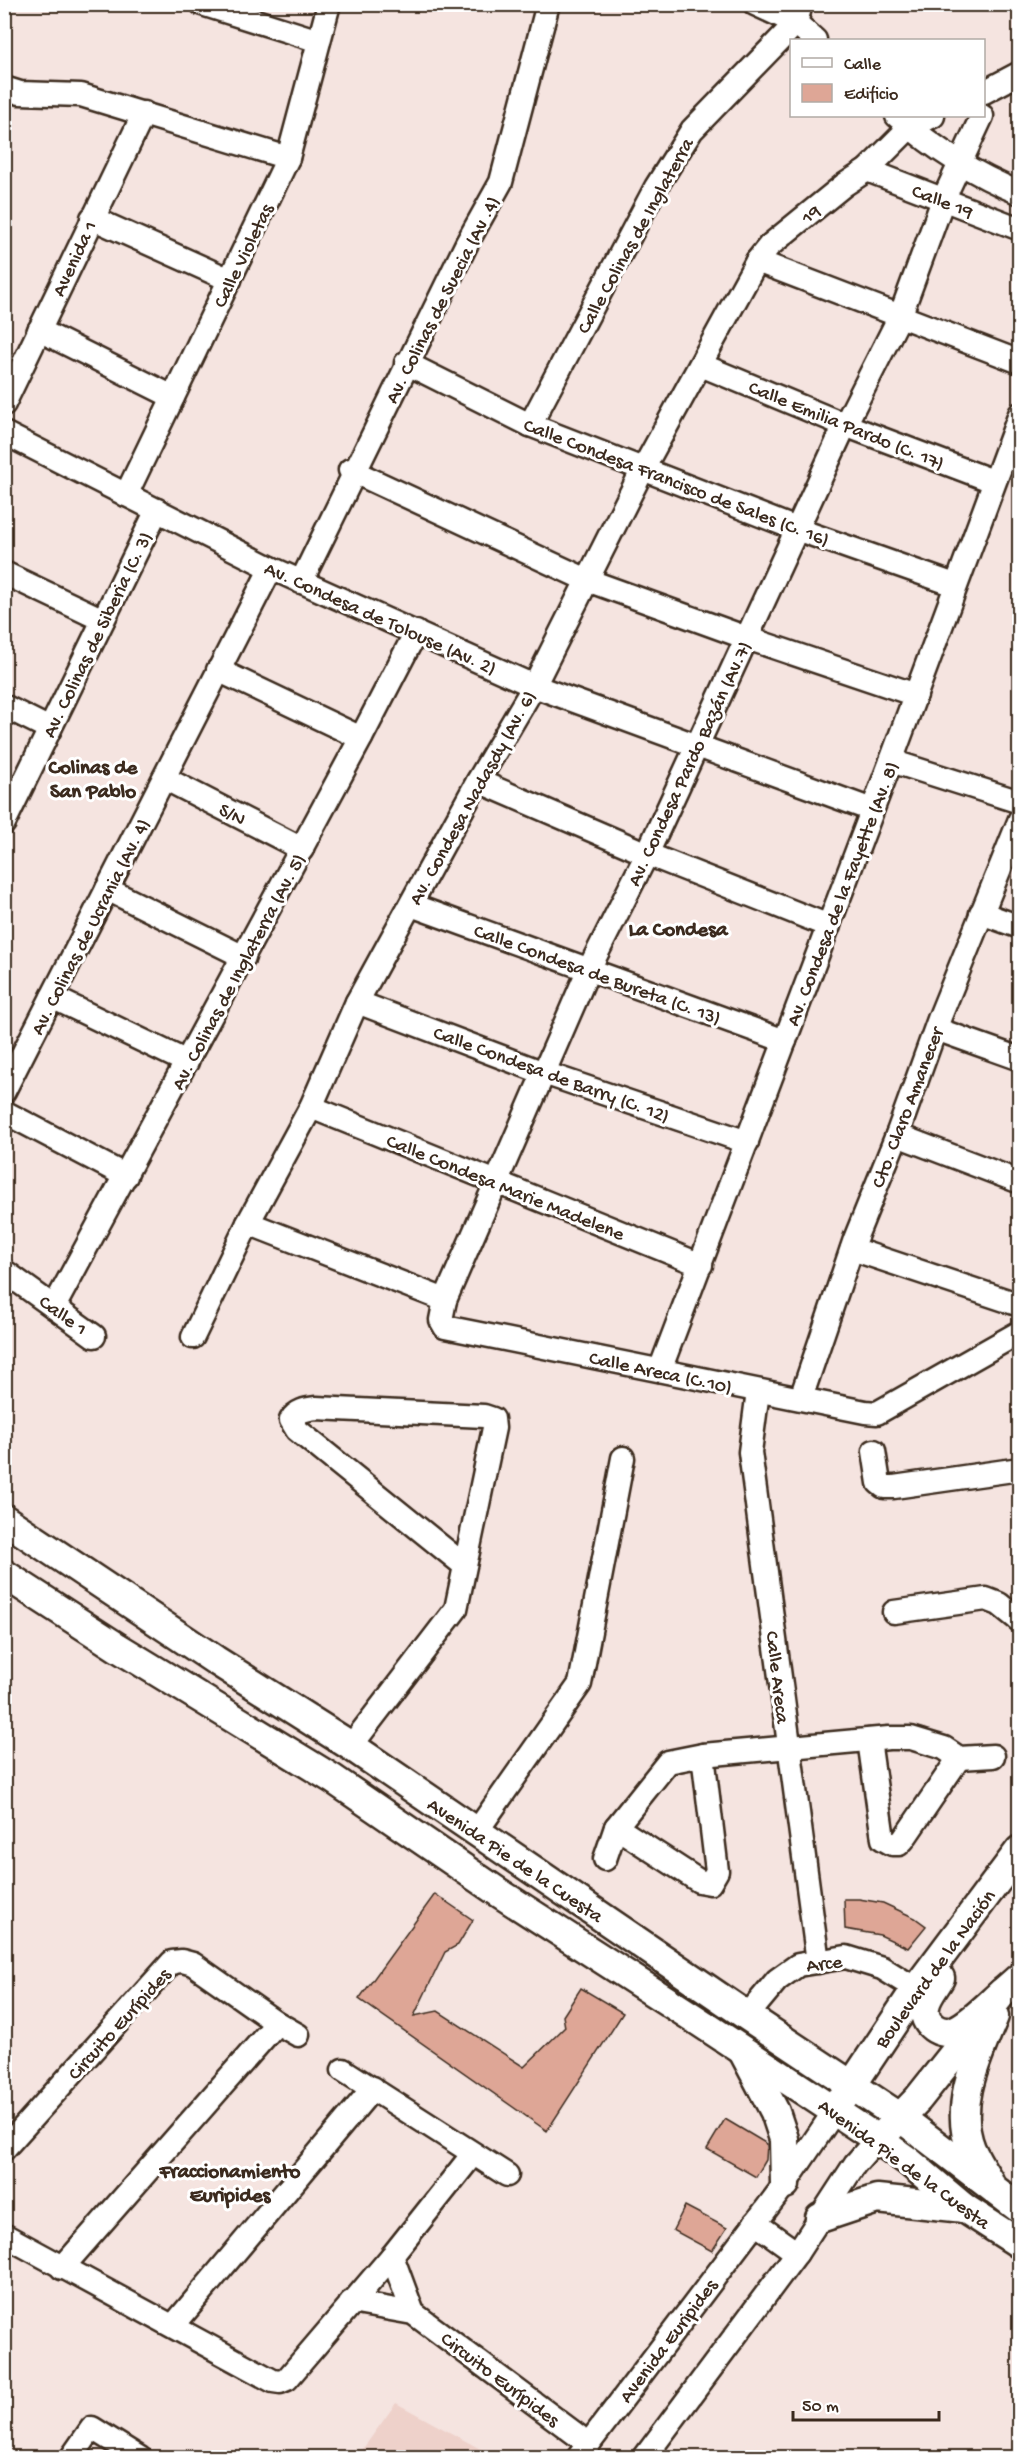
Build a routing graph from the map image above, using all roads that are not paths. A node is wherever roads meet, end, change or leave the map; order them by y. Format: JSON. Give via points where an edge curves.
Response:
{"nodes":[{"id":1,"x":202,"y":4,"type":"edge"},
{"id":2,"x":329,"y":4,"type":"edge"},
{"id":3,"x":548,"y":4,"type":"edge"},
{"id":4,"x":756,"y":4,"type":"edge"},
{"id":5,"x":798,"y":14,"type":"edge"},
{"id":6,"x":814,"y":39,"type":"edge"},
{"id":7,"x":319,"y":41,"type":"junction"},
{"id":8,"x":1020,"y":73,"type":"edge"},
{"id":9,"x":4,"y":88,"type":"edge"},
{"id":10,"x":990,"y":90,"type":"edge"},
{"id":11,"x":985,"y":107,"type":"edge"},
{"id":12,"x":144,"y":113,"type":"junction"},
{"id":13,"x":927,"y":117,"type":"edge"},
{"id":14,"x":982,"y":117,"type":"edge"},
{"id":15,"x":904,"y":121,"type":"edge"},
{"id":16,"x":288,"y":158,"type":"junction"},
{"id":17,"x":959,"y":163,"type":"junction"},
{"id":18,"x":867,"y":170,"type":"junction"},
{"id":19,"x":998,"y":184,"type":"junction"},
{"id":20,"x":1020,"y":193,"type":"edge"},
{"id":21,"x":943,"y":200,"type":"junction"},
{"id":22,"x":984,"y":216,"type":"junction"},
{"id":23,"x":92,"y":218,"type":"junction"},
{"id":24,"x":1020,"y":229,"type":"edge"},
{"id":25,"x":757,"y":261,"type":"junction"},
{"id":26,"x":230,"y":280,"type":"junction"},
{"id":27,"x":901,"y":314,"type":"junction"},
{"id":28,"x":39,"y":330,"type":"junction"},
{"id":29,"x":1020,"y":362,"type":"edge"},
{"id":30,"x":407,"y":363,"type":"junction"},
{"id":31,"x":700,"y":365,"type":"junction"},
{"id":32,"x":174,"y":397,"type":"junction"},
{"id":33,"x":4,"y":404,"type":"edge"},
{"id":34,"x":1020,"y":414,"type":"edge"},
{"id":35,"x":531,"y":425,"type":"junction"},
{"id":36,"x":846,"y":425,"type":"junction"},
{"id":37,"x":4,"y":433,"type":"edge"},
{"id":38,"x":643,"y":469,"type":"junction"},
{"id":39,"x":352,"y":471,"type":"junction"},
{"id":40,"x":993,"y":481,"type":"junction"},
{"id":41,"x":126,"y":495,"type":"junction"},
{"id":42,"x":157,"y":510,"type":"junction"},
{"id":43,"x":799,"y":530,"type":"junction"},
{"id":44,"x":271,"y":568,"type":"junction"},
{"id":45,"x":4,"y":573,"type":"edge"},
{"id":46,"x":587,"y":580,"type":"junction"},
{"id":47,"x":301,"y":582,"type":"junction"},
{"id":48,"x":955,"y":585,"type":"junction"},
{"id":49,"x":103,"y":620,"type":"junction"},
{"id":50,"x":416,"y":632,"type":"junction"},
{"id":51,"x":747,"y":638,"type":"junction"},
{"id":52,"x":218,"y":670,"type":"junction"},
{"id":53,"x":534,"y":686,"type":"junction"},
{"id":54,"x":916,"y":695,"type":"junction"},
{"id":55,"x":4,"y":706,"type":"edge"},
{"id":56,"x":50,"y":729,"type":"junction"},
{"id":57,"x":361,"y":738,"type":"junction"},
{"id":58,"x":698,"y":747,"type":"junction"},
{"id":59,"x":891,"y":761,"type":"junction"},
{"id":60,"x":164,"y":778,"type":"junction"},
{"id":61,"x":478,"y":781,"type":"junction"},
{"id":62,"x":1020,"y":802,"type":"edge"},
{"id":63,"x":872,"y":810,"type":"junction"},
{"id":64,"x":1020,"y":819,"type":"edge"},
{"id":65,"x":4,"y":823,"type":"edge"},
{"id":66,"x":302,"y":849,"type":"junction"},
{"id":67,"x":647,"y":854,"type":"junction"},
{"id":68,"x":107,"y":889,"type":"junction"},
{"id":69,"x":411,"y":905,"type":"junction"},
{"id":70,"x":981,"y":913,"type":"junction"},
{"id":71,"x":829,"y":926,"type":"junction"},
{"id":72,"x":1020,"y":927,"type":"edge"},
{"id":73,"x":244,"y":957,"type":"junction"},
{"id":74,"x":588,"y":971,"type":"junction"},
{"id":75,"x":52,"y":997,"type":"junction"},
{"id":76,"x":357,"y":1002,"type":"junction"},
{"id":77,"x":936,"y":1029,"type":"junction"},
{"id":78,"x":785,"y":1041,"type":"junction"},
{"id":79,"x":1020,"y":1059,"type":"edge"},
{"id":80,"x":187,"y":1062,"type":"junction"},
{"id":81,"x":544,"y":1073,"type":"junction"},
{"id":82,"x":4,"y":1091,"type":"edge"},
{"id":83,"x":311,"y":1107,"type":"junction"},
{"id":84,"x":4,"y":1112,"type":"edge"},
{"id":85,"x":897,"y":1135,"type":"junction"},
{"id":86,"x":747,"y":1142,"type":"junction"},
{"id":87,"x":126,"y":1176,"type":"junction"},
{"id":88,"x":1020,"y":1182,"type":"edge"},
{"id":89,"x":495,"y":1183,"type":"junction"},
{"id":90,"x":248,"y":1223,"type":"junction"},
{"id":91,"x":852,"y":1249,"type":"junction"},
{"id":92,"x":701,"y":1265,"type":"junction"},
{"id":93,"x":4,"y":1271,"type":"edge"},
{"id":94,"x":445,"y":1300,"type":"junction"},
{"id":95,"x":1020,"y":1305,"type":"edge"},
{"id":96,"x":54,"y":1307,"type":"junction"},
{"id":97,"x":445,"y":1327,"type":"joint"},
{"id":98,"x":1020,"y":1332,"type":"edge"},
{"id":99,"x":94,"y":1336,"type":"dead end"},
{"id":100,"x":193,"y":1337,"type":"dead end"},
{"id":101,"x":660,"y":1370,"type":"junction"},
{"id":102,"x":758,"y":1391,"type":"junction"},
{"id":103,"x":801,"y":1398,"type":"junction"},
{"id":104,"x":874,"y":1451,"type":"dead end"},
{"id":105,"x":623,"y":1458,"type":"dead end"},
{"id":106,"x":1020,"y":1469,"type":"edge"},
{"id":107,"x":4,"y":1520,"type":"edge"},
{"id":108,"x":465,"y":1566,"type":"junction"},
{"id":109,"x":4,"y":1574,"type":"edge"},
{"id":110,"x":894,"y":1612,"type":"dead end"},
{"id":111,"x":1020,"y":1621,"type":"edge"},
{"id":112,"x":869,"y":1740,"type":"junction"},
{"id":113,"x":351,"y":1746,"type":"junction"},
{"id":114,"x":789,"y":1748,"type":"junction"},
{"id":115,"x":703,"y":1755,"type":"junction"},
{"id":116,"x":993,"y":1756,"type":"dead end"},
{"id":117,"x":959,"y":1758,"type":"junction"},
{"id":118,"x":616,"y":1827,"type":"junction"},
{"id":119,"x":477,"y":1831,"type":"junction"},
{"id":120,"x":1020,"y":1850,"type":"edge"},
{"id":121,"x":605,"y":1859,"type":"dead end"},
{"id":122,"x":818,"y":1962,"type":"junction"},
{"id":123,"x":1011,"y":1984,"type":"edge"},
{"id":124,"x":916,"y":1989,"type":"junction"},
{"id":125,"x":747,"y":2016,"type":"junction"},
{"id":126,"x":277,"y":2023,"type":"junction"},
{"id":127,"x":298,"y":2035,"type":"dead end"},
{"id":128,"x":744,"y":2051,"type":"junction"},
{"id":129,"x":343,"y":2070,"type":"dead end"},
{"id":130,"x":851,"y":2086,"type":"junction"},
{"id":131,"x":373,"y":2088,"type":"junction"},
{"id":132,"x":834,"y":2112,"type":"junction"},
{"id":133,"x":901,"y":2118,"type":"junction"},
{"id":134,"x":877,"y":2139,"type":"junction"},
{"id":135,"x":4,"y":2149,"type":"edge"},
{"id":136,"x":473,"y":2154,"type":"junction"},
{"id":137,"x":507,"y":2175,"type":"dead end"},
{"id":138,"x":785,"y":2184,"type":"junction"},
{"id":139,"x":995,"y":2192,"type":"junction"},
{"id":140,"x":964,"y":2208,"type":"junction"},
{"id":141,"x":1020,"y":2209,"type":"edge"},
{"id":142,"x":820,"y":2217,"type":"junction"},
{"id":143,"x":755,"y":2223,"type":"junction"},
{"id":144,"x":4,"y":2235,"type":"edge"},
{"id":145,"x":1020,"y":2244,"type":"edge"},
{"id":146,"x":797,"y":2253,"type":"junction"},
{"id":147,"x":392,"y":2256,"type":"junction"},
{"id":148,"x":62,"y":2268,"type":"junction"},
{"id":149,"x":351,"y":2302,"type":"junction"},
{"id":150,"x":413,"y":2313,"type":"junction"},
{"id":151,"x":173,"y":2326,"type":"junction"},
{"id":152,"x":584,"y":2451,"type":"edge"},
{"id":153,"x":71,"y":2457,"type":"edge"},
{"id":154,"x":140,"y":2457,"type":"edge"},
{"id":155,"x":644,"y":2457,"type":"edge"}],
"edges":[{"from":1,"to":7,"type":"street"},
{"from":2,"to":7,"type":"street","name":"Calle Violetas"},
{"from":3,"to":30,"type":"street","name":"Av. Colinas de Suecia (Av .4)","via":[[501,182]]},
{"from":4,"to":5,"type":"street"},
{"from":5,"to":6,"type":"street"},
{"from":5,"to":35,"type":"street","name":"Calle Colinas de Inglaterra","via":[[692,130],[656,188]]},
{"from":7,"to":16,"type":"street","name":"Calle Violetas"},
{"from":8,"to":10,"type":"street"},
{"from":9,"to":12,"type":"street","via":[[20,93],[81,94]]},
{"from":10,"to":11,"type":"street","name":"Av. Condesa Pardo Bazán (Av.7)"},
{"from":12,"to":16,"type":"street"},
{"from":12,"to":23,"type":"street","name":"Avenida 1"},
{"from":13,"to":15,"type":"street","name":"19"},
{"from":14,"to":17,"type":"street","name":"Av. Condesa Pardo Bazán (Av.7)"},
{"from":15,"to":17,"type":"street"},
{"from":15,"to":18,"type":"street","name":"19"},
{"from":16,"to":26,"type":"street","name":"Calle Violetas"},
{"from":17,"to":19,"type":"street"},
{"from":17,"to":21,"type":"street","name":"Av. Condesa Pardo Bazán (Av.7)"},
{"from":18,"to":21,"type":"street","name":"Calle 19"},
{"from":18,"to":25,"type":"street","name":"19","via":[[770,246]]},
{"from":19,"to":20,"type":"street"},
{"from":19,"to":22,"type":"street"},
{"from":21,"to":22,"type":"street","name":"Calle 19"},
{"from":21,"to":27,"type":"street","name":"Av. Condesa Pardo Bazán (Av.7)"},
{"from":22,"to":24,"type":"street","name":"Calle 19"},
{"from":23,"to":26,"type":"street"},
{"from":23,"to":28,"type":"street","name":"Avenida 1"},
{"from":25,"to":27,"type":"street"},
{"from":25,"to":31,"type":"street","name":"Av. Condesa Nadasdy (Av. 6)"},
{"from":26,"to":32,"type":"street","name":"Calle Violetas"},
{"from":27,"to":29,"type":"street"},
{"from":27,"to":36,"type":"street","name":"Av. Condesa Pardo Bazán (Av.7)"},
{"from":28,"to":32,"type":"street"},
{"from":28,"to":33,"type":"street","name":"Avenida 1"},
{"from":30,"to":35,"type":"street","name":"Calle Condesa Francisco de Sales (C. 16)"},
{"from":30,"to":39,"type":"street","name":"Av. Colinas de Suecia (Av .4)"},
{"from":31,"to":36,"type":"street","name":"Calle Emilia Pardo (C. 17)"},
{"from":31,"to":38,"type":"street","name":"Av. Condesa Nadasdy (Av. 6)"},
{"from":32,"to":41,"type":"street","name":"Calle Violetas"},
{"from":34,"to":40,"type":"street","name":"Av. Condesa de la Fayette (Av. 8)"},
{"from":35,"to":38,"type":"street","name":"Calle Condesa Francisco de Sales (C. 16)"},
{"from":36,"to":40,"type":"street","name":"Calle Emilia Pardo (C. 17)"},
{"from":36,"to":43,"type":"street","name":"Av. Condesa Pardo Bazán (Av.7)"},
{"from":37,"to":41,"type":"street","name":"Av. Condesa de Tolouse (Av. 2)"},
{"from":38,"to":43,"type":"street","name":"Calle Condesa Francisco de Sales (C. 16)"},
{"from":38,"to":46,"type":"street","name":"Av. Condesa Nadasdy (Av. 6)"},
{"from":39,"to":46,"type":"street"},
{"from":39,"to":47,"type":"street","name":"Av. Colinas de Suecia (Av .4)"},
{"from":40,"to":48,"type":"street","name":"Av. Condesa de la Fayette (Av. 8)"},
{"from":41,"to":42,"type":"street","name":"Av. Condesa de Tolouse (Av. 2)"},
{"from":42,"to":44,"type":"street","name":"Av. Condesa de Tolouse (Av. 2)"},
{"from":42,"to":49,"type":"street","name":"Av. Colinas de Siberia (C. 3)"},
{"from":43,"to":48,"type":"street","name":"Calle Condesa Francisco de Sales (C. 16)"},
{"from":43,"to":51,"type":"street","name":"Av. Condesa Pardo Bazán (Av.7)"},
{"from":44,"to":47,"type":"street","name":"Av. Condesa de Tolouse (Av. 2)"},
{"from":44,"to":52,"type":"street","name":"Av. Colinas de Ucrania (Av. 4)"},
{"from":45,"to":49,"type":"street"},
{"from":46,"to":51,"type":"street"},
{"from":46,"to":53,"type":"street","name":"Av. Condesa Nadasdy (Av. 6)"},
{"from":47,"to":50,"type":"street","name":"Av. Condesa de Tolouse (Av. 2)"},
{"from":48,"to":54,"type":"street","name":"Av. Condesa de la Fayette (Av. 8)"},
{"from":49,"to":56,"type":"street","name":"Av. Colinas de Siberia (C. 3)"},
{"from":50,"to":53,"type":"street","name":"Av. Condesa de Tolouse (Av. 2)"},
{"from":50,"to":57,"type":"street","name":"Av. Colinas de Inglaterra (Av. 5)"},
{"from":51,"to":54,"type":"street"},
{"from":51,"to":58,"type":"street","name":"Av. Condesa Pardo Bazán (Av.7)"},
{"from":52,"to":57,"type":"street"},
{"from":52,"to":60,"type":"street","name":"Av. Colinas de Ucrania (Av. 4)"},
{"from":53,"to":58,"type":"street","name":"Av. Condesa de Tolouse (Av. 2)"},
{"from":53,"to":61,"type":"street","name":"Av. Condesa Nadasdy (Av. 6)"},
{"from":54,"to":59,"type":"street","name":"Av. Condesa de la Fayette (Av. 8)"},
{"from":55,"to":56,"type":"street"},
{"from":56,"to":65,"type":"street","name":"Av. Colinas de Siberia (C. 3)"},
{"from":57,"to":66,"type":"street","name":"Av. Colinas de Inglaterra (Av. 5)"},
{"from":58,"to":63,"type":"street","name":"Av. Condesa de Tolouse (Av. 2)"},
{"from":58,"to":67,"type":"street","name":"Av. Condesa Pardo Bazán (Av.7)"},
{"from":59,"to":62,"type":"street"},
{"from":59,"to":63,"type":"street","name":"Av. Condesa de la Fayette (Av. 8)"},
{"from":60,"to":66,"type":"street","name":"S/N"},
{"from":60,"to":68,"type":"street","name":"Av. Colinas de Ucrania (Av. 4)"},
{"from":61,"to":67,"type":"street"},
{"from":61,"to":69,"type":"street","name":"Av. Condesa Nadasdy (Av. 6)"},
{"from":63,"to":71,"type":"street","name":"Av. Condesa de la Fayette (Av. 8)"},
{"from":64,"to":70,"type":"street","name":"Cto. Claro Amanecer"},
{"from":66,"to":73,"type":"street","name":"Av. Colinas de Inglaterra (Av. 5)"},
{"from":67,"to":71,"type":"street"},
{"from":67,"to":74,"type":"street","name":"Av. Condesa Pardo Bazán (Av.7)"},
{"from":68,"to":73,"type":"street"},
{"from":68,"to":75,"type":"street","name":"Av. Colinas de Ucrania (Av. 4)"},
{"from":69,"to":74,"type":"street","name":"Calle Condesa de Bureta (C. 13)"},
{"from":69,"to":76,"type":"street","name":"Av. Condesa Nadasdy (Av. 6)"},
{"from":70,"to":72,"type":"street"},
{"from":70,"to":77,"type":"street","name":"Cto. Claro Amanecer"},
{"from":71,"to":78,"type":"street","name":"Av. Condesa de la Fayette (Av. 8)"},
{"from":73,"to":80,"type":"street","name":"Av. Colinas de Inglaterra (Av. 5)"},
{"from":74,"to":78,"type":"street","name":"Calle Condesa de Bureta (C. 13)"},
{"from":74,"to":81,"type":"street","name":"Av. Condesa Pardo Bazán (Av.7)"},
{"from":75,"to":80,"type":"street"},
{"from":75,"to":82,"type":"street","name":"Av. Colinas de Ucrania (Av. 4)"},
{"from":76,"to":81,"type":"street","name":"Calle Condesa de Barry (C. 12)"},
{"from":76,"to":83,"type":"street","name":"Av. Condesa Nadasdy (Av. 6)"},
{"from":77,"to":79,"type":"street"},
{"from":77,"to":85,"type":"street","name":"Cto. Claro Amanecer"},
{"from":78,"to":86,"type":"street","name":"Av. Condesa de la Fayette (Av. 8)"},
{"from":80,"to":87,"type":"street","name":"Av. Colinas de Inglaterra (Av. 5)"},
{"from":81,"to":86,"type":"street","name":"Calle Condesa de Barry (C. 12)"},
{"from":81,"to":89,"type":"street","name":"Av. Condesa Pardo Bazán (Av.7)"},
{"from":83,"to":89,"type":"street","name":"Calle Condesa Marie Madelene"},
{"from":83,"to":90,"type":"street","name":"Av. Condesa Nadasdy (Av. 6)"},
{"from":84,"to":87,"type":"street"},
{"from":85,"to":88,"type":"street"},
{"from":85,"to":91,"type":"street","name":"Cto. Claro Amanecer"},
{"from":86,"to":92,"type":"street","name":"Av. Condesa de la Fayette (Av. 8)"},
{"from":87,"to":96,"type":"street","name":"Av. Colinas de Inglaterra (Av. 5)"},
{"from":89,"to":92,"type":"street","name":"Calle Condesa Marie Madelene"},
{"from":89,"to":94,"type":"street","name":"Av. Condesa Pardo Bazán (Av.7)"},
{"from":90,"to":94,"type":"street"},
{"from":90,"to":100,"type":"street","name":"Av. Condesa Nadasdy (Av. 6)"},
{"from":91,"to":95,"type":"street"},
{"from":91,"to":103,"type":"street","name":"Cto. Claro Amanecer"},
{"from":92,"to":101,"type":"street","name":"Av. Condesa de la Fayette (Av. 8)"},
{"from":93,"to":96,"type":"street","name":"Calle 1"},
{"from":94,"to":97,"type":"street","name":"Av. Condesa Pardo Bazán (Av.7)","via":[[441,1320]]},
{"from":96,"to":99,"type":"street","name":"Calle 1"},
{"from":97,"to":101,"type":"street","name":"Calle Areca (C.10)"},
{"from":98,"to":103,"type":"street","name":"Calle Areca (C.10)","via":[[877,1413]]},
{"from":101,"to":102,"type":"street","name":"Calle Areca (C.10)"},
{"from":102,"to":103,"type":"street","name":"Calle Areca (C.10)"},
{"from":102,"to":114,"type":"street","name":"Calle Areca","via":[[750,1452]]},
{"from":104,"to":106,"type":"street","via":[[879,1483],[884,1487]]},
{"from":105,"to":119,"type":"street","via":[[580,1684]]},
{"from":107,"to":113,"type":"main road","name":"Avenida Pie de la Cuesta"},
{"from":108,"to":108,"type":"street","via":[[493,1419],[316,1408],[294,1415],[291,1420],[297,1430]]},
{"from":108,"to":113,"type":"street","via":[[456,1609]]},
{"from":109,"to":128,"type":"main road","name":"Avenida Pie de la Cuesta","via":[[333,1779],[498,1892]]},
{"from":110,"to":111,"type":"street","via":[[986,1599]]},
{"from":112,"to":114,"type":"street"},
{"from":112,"to":117,"type":"street","via":[[911,1738],[944,1748]]},
{"from":112,"to":117,"type":"street","via":[[883,1839],[892,1844],[903,1840]]},
{"from":113,"to":119,"type":"main road","name":"Avenida Pie de la Cuesta"},
{"from":114,"to":115,"type":"street"},
{"from":114,"to":122,"type":"street","name":"Calle Areca"},
{"from":115,"to":118,"type":"street","via":[[668,1762]]},
{"from":115,"to":118,"type":"street","via":[[717,1872],[710,1883],[699,1881]]},
{"from":116,"to":117,"type":"street"},
{"from":118,"to":121,"type":"street"},
{"from":119,"to":125,"type":"main road","name":"Avenida Pie de la Cuesta"},
{"from":120,"to":123,"type":"main road","via":[[927,1999],[926,2019],[936,2030],[956,2030]]},
{"from":120,"to":124,"type":"main road","name":"Boulevard de la Nación"},
{"from":122,"to":124,"type":"street","name":"Arce","via":[[846,1957],[882,1968]]},
{"from":122,"to":125,"type":"street","name":"Arce","via":[[798,1965],[777,1980]]},
{"from":123,"to":133,"type":"main road"},
{"from":123,"to":139,"type":"main road","via":[[966,2095],[966,2130],[971,2148]]},
{"from":124,"to":130,"type":"main road","name":"Boulevard de la Nación"},
{"from":125,"to":130,"type":"main road","name":"Avenida Pie de la Cuesta"},
{"from":126,"to":127,"type":"street","name":"Circuito Eurípides"},
{"from":126,"to":135,"type":"street","name":"Circuito Eurípides","via":[[193,1964],[172,1962]]},
{"from":126,"to":148,"type":"street"},
{"from":128,"to":132,"type":"main road","name":"Avenida Pie de la Cuesta"},
{"from":128,"to":138,"type":"main road","via":[[784,2139]]},
{"from":129,"to":131,"type":"street"},
{"from":130,"to":132,"type":"main road","name":"Boulevard de la Nación"},
{"from":130,"to":133,"type":"main road","name":"Avenida Pie de la Cuesta"},
{"from":131,"to":136,"type":"street"},
{"from":131,"to":151,"type":"street"},
{"from":132,"to":134,"type":"main road","name":"Avenida Pie de la Cuesta"},
{"from":132,"to":138,"type":"street","name":"Avenida Euripides"},
{"from":133,"to":134,"type":"main road"},
{"from":133,"to":139,"type":"main road","name":"Avenida Pie de la Cuesta"},
{"from":134,"to":140,"type":"main road","name":"Avenida Pie de la Cuesta"},
{"from":134,"to":142,"type":"street","via":[[855,2164]]},
{"from":136,"to":137,"type":"street"},
{"from":136,"to":147,"type":"street"},
{"from":138,"to":143,"type":"street","name":"Avenida Euripides"},
{"from":139,"to":141,"type":"main road","name":"Avenida Pie de la Cuesta"},
{"from":140,"to":142,"type":"main road","via":[[877,2199]]},
{"from":140,"to":145,"type":"main road","name":"Avenida Pie de la Cuesta"},
{"from":142,"to":146,"type":"street"},
{"from":143,"to":146,"type":"street"},
{"from":143,"to":152,"type":"street","name":"Avenida Euripides"},
{"from":144,"to":148,"type":"street"},
{"from":146,"to":155,"type":"street"},
{"from":147,"to":149,"type":"street"},
{"from":147,"to":150,"type":"street"},
{"from":148,"to":151,"type":"street"},
{"from":149,"to":150,"type":"street","name":"Circuito Eurípides"},
{"from":149,"to":151,"type":"street","via":[[287,2379],[280,2382]]},
{"from":150,"to":152,"type":"street","name":"Circuito Eurípides"},
{"from":153,"to":154,"type":"street","via":[[92,2428]]}]}
